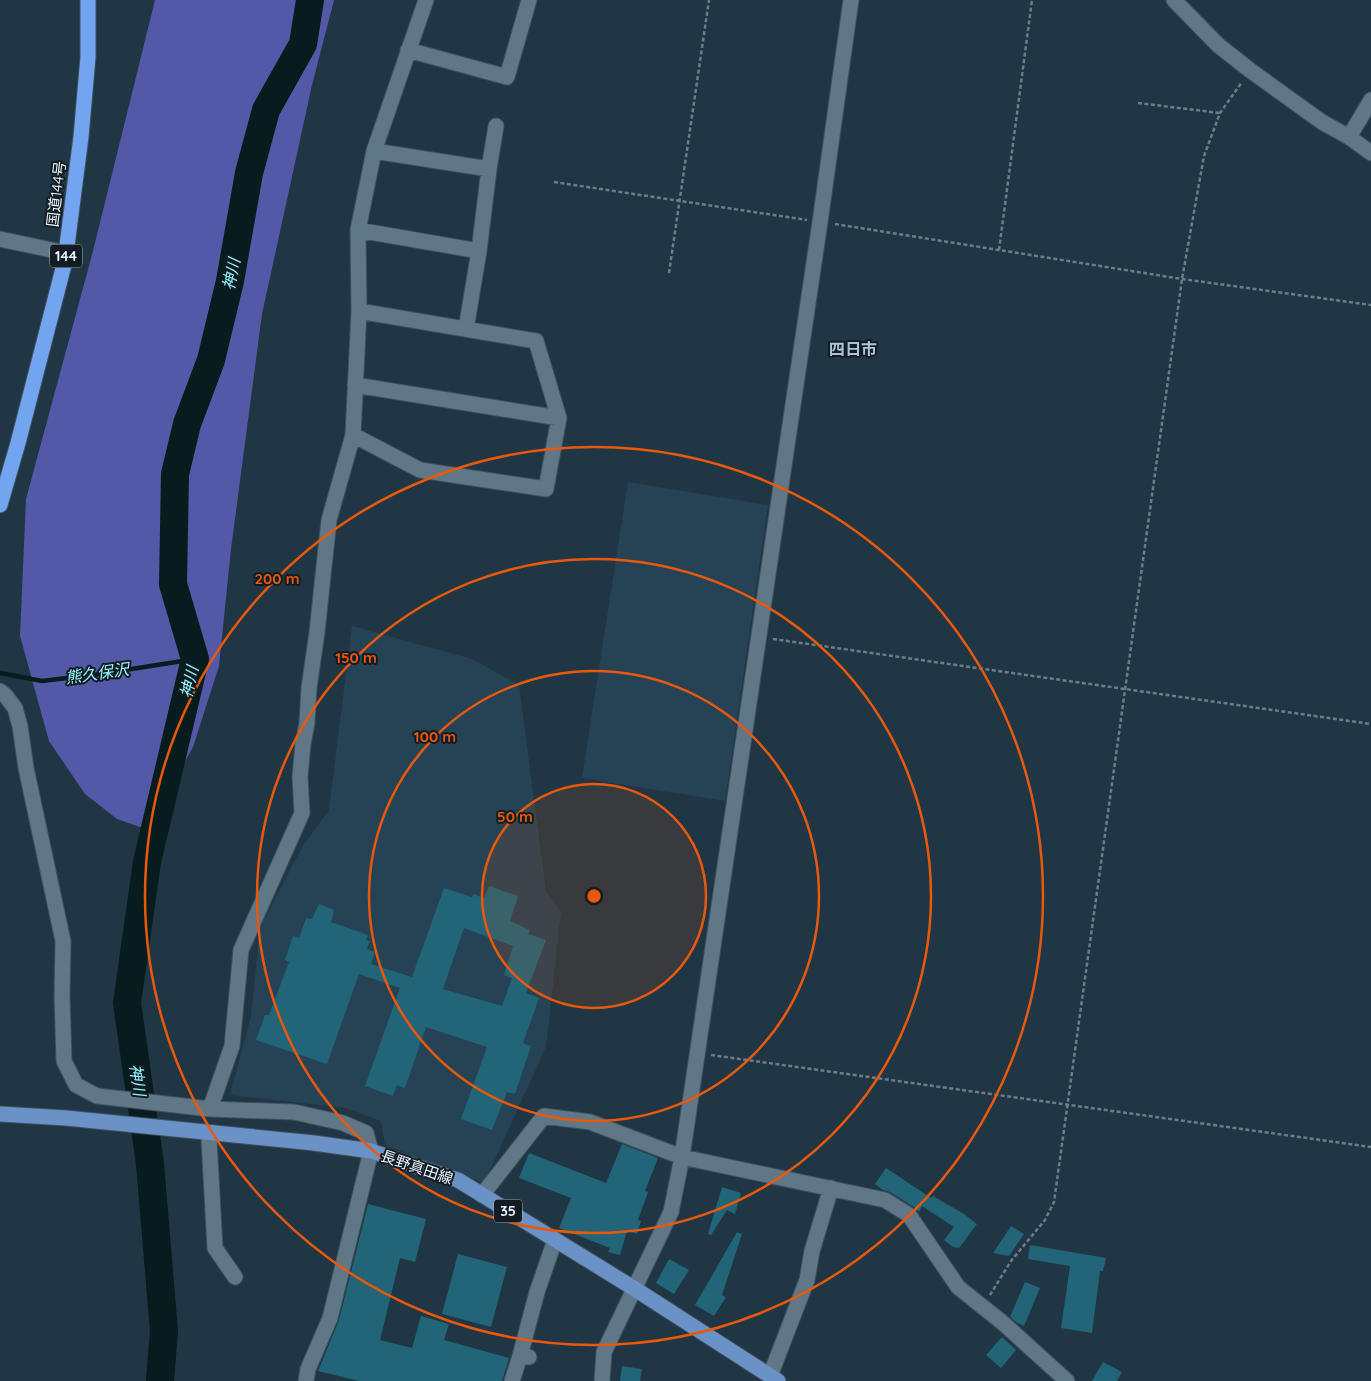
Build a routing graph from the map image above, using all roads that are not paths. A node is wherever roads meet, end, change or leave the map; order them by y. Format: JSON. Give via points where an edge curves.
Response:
{"nodes":[{"id":1,"x":88,"y":0,"type":"edge"},
{"id":2,"x":426,"y":0,"type":"edge"},
{"id":3,"x":528,"y":0,"type":"edge"},
{"id":4,"x":851,"y":0,"type":"edge"},
{"id":5,"x":1174,"y":0,"type":"edge"},
{"id":6,"x":408,"y":50,"type":"junction"},
{"id":7,"x":1371,"y":100,"type":"edge"},
{"id":8,"x":496,"y":126,"type":"dead end"},
{"id":9,"x":1349,"y":137,"type":"junction"},
{"id":10,"x":374,"y":151,"type":"junction"},
{"id":11,"x":1371,"y":153,"type":"edge"},
{"id":12,"x":489,"y":169,"type":"junction"},
{"id":13,"x":358,"y":230,"type":"junction"},
{"id":14,"x":0,"y":239,"type":"edge"},
{"id":15,"x":479,"y":251,"type":"junction"},
{"id":16,"x":66,"y":253,"type":"junction"},
{"id":17,"x":359,"y":311,"type":"junction"},
{"id":18,"x":466,"y":329,"type":"junction"},
{"id":19,"x":355,"y":386,"type":"junction"},
{"id":20,"x":559,"y":418,"type":"junction"},
{"id":21,"x":353,"y":435,"type":"junction"},
{"id":22,"x":0,"y":505,"type":"edge"},
{"id":23,"x":0,"y":691,"type":"edge"},
{"id":24,"x":210,"y":1109,"type":"junction"},
{"id":25,"x":0,"y":1114,"type":"edge"},
{"id":26,"x":206,"y":1136,"type":"junction"},
{"id":27,"x":371,"y":1151,"type":"junction"},
{"id":28,"x":682,"y":1158,"type":"junction"},
{"id":29,"x":830,"y":1188,"type":"junction"},
{"id":30,"x":482,"y":1195,"type":"junction"},
{"id":31,"x":555,"y":1240,"type":"junction"},
{"id":32,"x":235,"y":1277,"type":"dead end"},
{"id":33,"x":635,"y":1289,"type":"junction"},
{"id":34,"x":774,"y":1378,"type":"edge"},
{"id":35,"x":306,"y":1381,"type":"edge"},
{"id":36,"x":512,"y":1381,"type":"edge"},
{"id":37,"x":602,"y":1381,"type":"edge"},
{"id":38,"x":1067,"y":1381,"type":"edge"}],
"edges":[{"from":1,"to":16,"type":"highway","name":"国道144号","number":"144","via":[[81,137]]},
{"from":2,"to":6,"type":"street"},
{"from":3,"to":6,"type":"street","via":[[507,76]]},
{"from":4,"to":28,"type":"street"},
{"from":5,"to":9,"type":"street","via":[[1218,44],[1251,71],[1322,122]]},
{"from":6,"to":10,"type":"street"},
{"from":7,"to":9,"type":"street"},
{"from":8,"to":12,"type":"street"},
{"from":9,"to":11,"type":"street"},
{"from":10,"to":12,"type":"street"},
{"from":10,"to":13,"type":"street"},
{"from":12,"to":15,"type":"street"},
{"from":13,"to":15,"type":"street"},
{"from":13,"to":17,"type":"street"},
{"from":14,"to":16,"type":"street"},
{"from":15,"to":18,"type":"street"},
{"from":16,"to":22,"type":"highway","name":"国道144号","number":"144"},
{"from":17,"to":18,"type":"street"},
{"from":17,"to":19,"type":"street"},
{"from":18,"to":20,"type":"street","via":[[536,341]]},
{"from":19,"to":20,"type":"street"},
{"from":19,"to":21,"type":"street"},
{"from":20,"to":21,"type":"street","via":[[546,489],[420,470]]},
{"from":21,"to":24,"type":"street","via":[[329,520],[303,744],[300,778],[302,813],[241,950],[232,1046]]},
{"from":23,"to":24,"type":"street","via":[[15,708],[20,726],[63,941],[64,1061],[76,1084],[97,1096]]},
{"from":24,"to":27,"type":"street","via":[[294,1112],[322,1117],[366,1133]]},
{"from":25,"to":26,"type":"main road","name":"長野真田線","number":"35","via":[[66,1118]]},
{"from":26,"to":27,"type":"main road","name":"長野真田線","number":"35","via":[[314,1143]]},
{"from":26,"to":32,"type":"street","via":[[215,1248]]},
{"from":27,"to":30,"type":"main road","name":"長野真田線","number":"35","via":[[458,1180]]},
{"from":27,"to":35,"type":"street","via":[[330,1318]]},
{"from":28,"to":29,"type":"street"},
{"from":28,"to":30,"type":"street","via":[[590,1122],[544,1116]]},
{"from":28,"to":33,"type":"street","via":[[671,1212]]},
{"from":29,"to":34,"type":"street","via":[[806,1280]]},
{"from":29,"to":38,"type":"street","via":[[884,1200],[909,1214],[958,1287]]},
{"from":30,"to":31,"type":"main road","name":"長野真田線","number":"35"},
{"from":31,"to":33,"type":"main road","name":"長野真田線","number":"35"},
{"from":31,"to":36,"type":"street","via":[[537,1292],[524,1356]]},
{"from":33,"to":34,"type":"main road","name":"長野真田線","number":"35"},
{"from":33,"to":37,"type":"street","via":[[604,1352]]}]}
